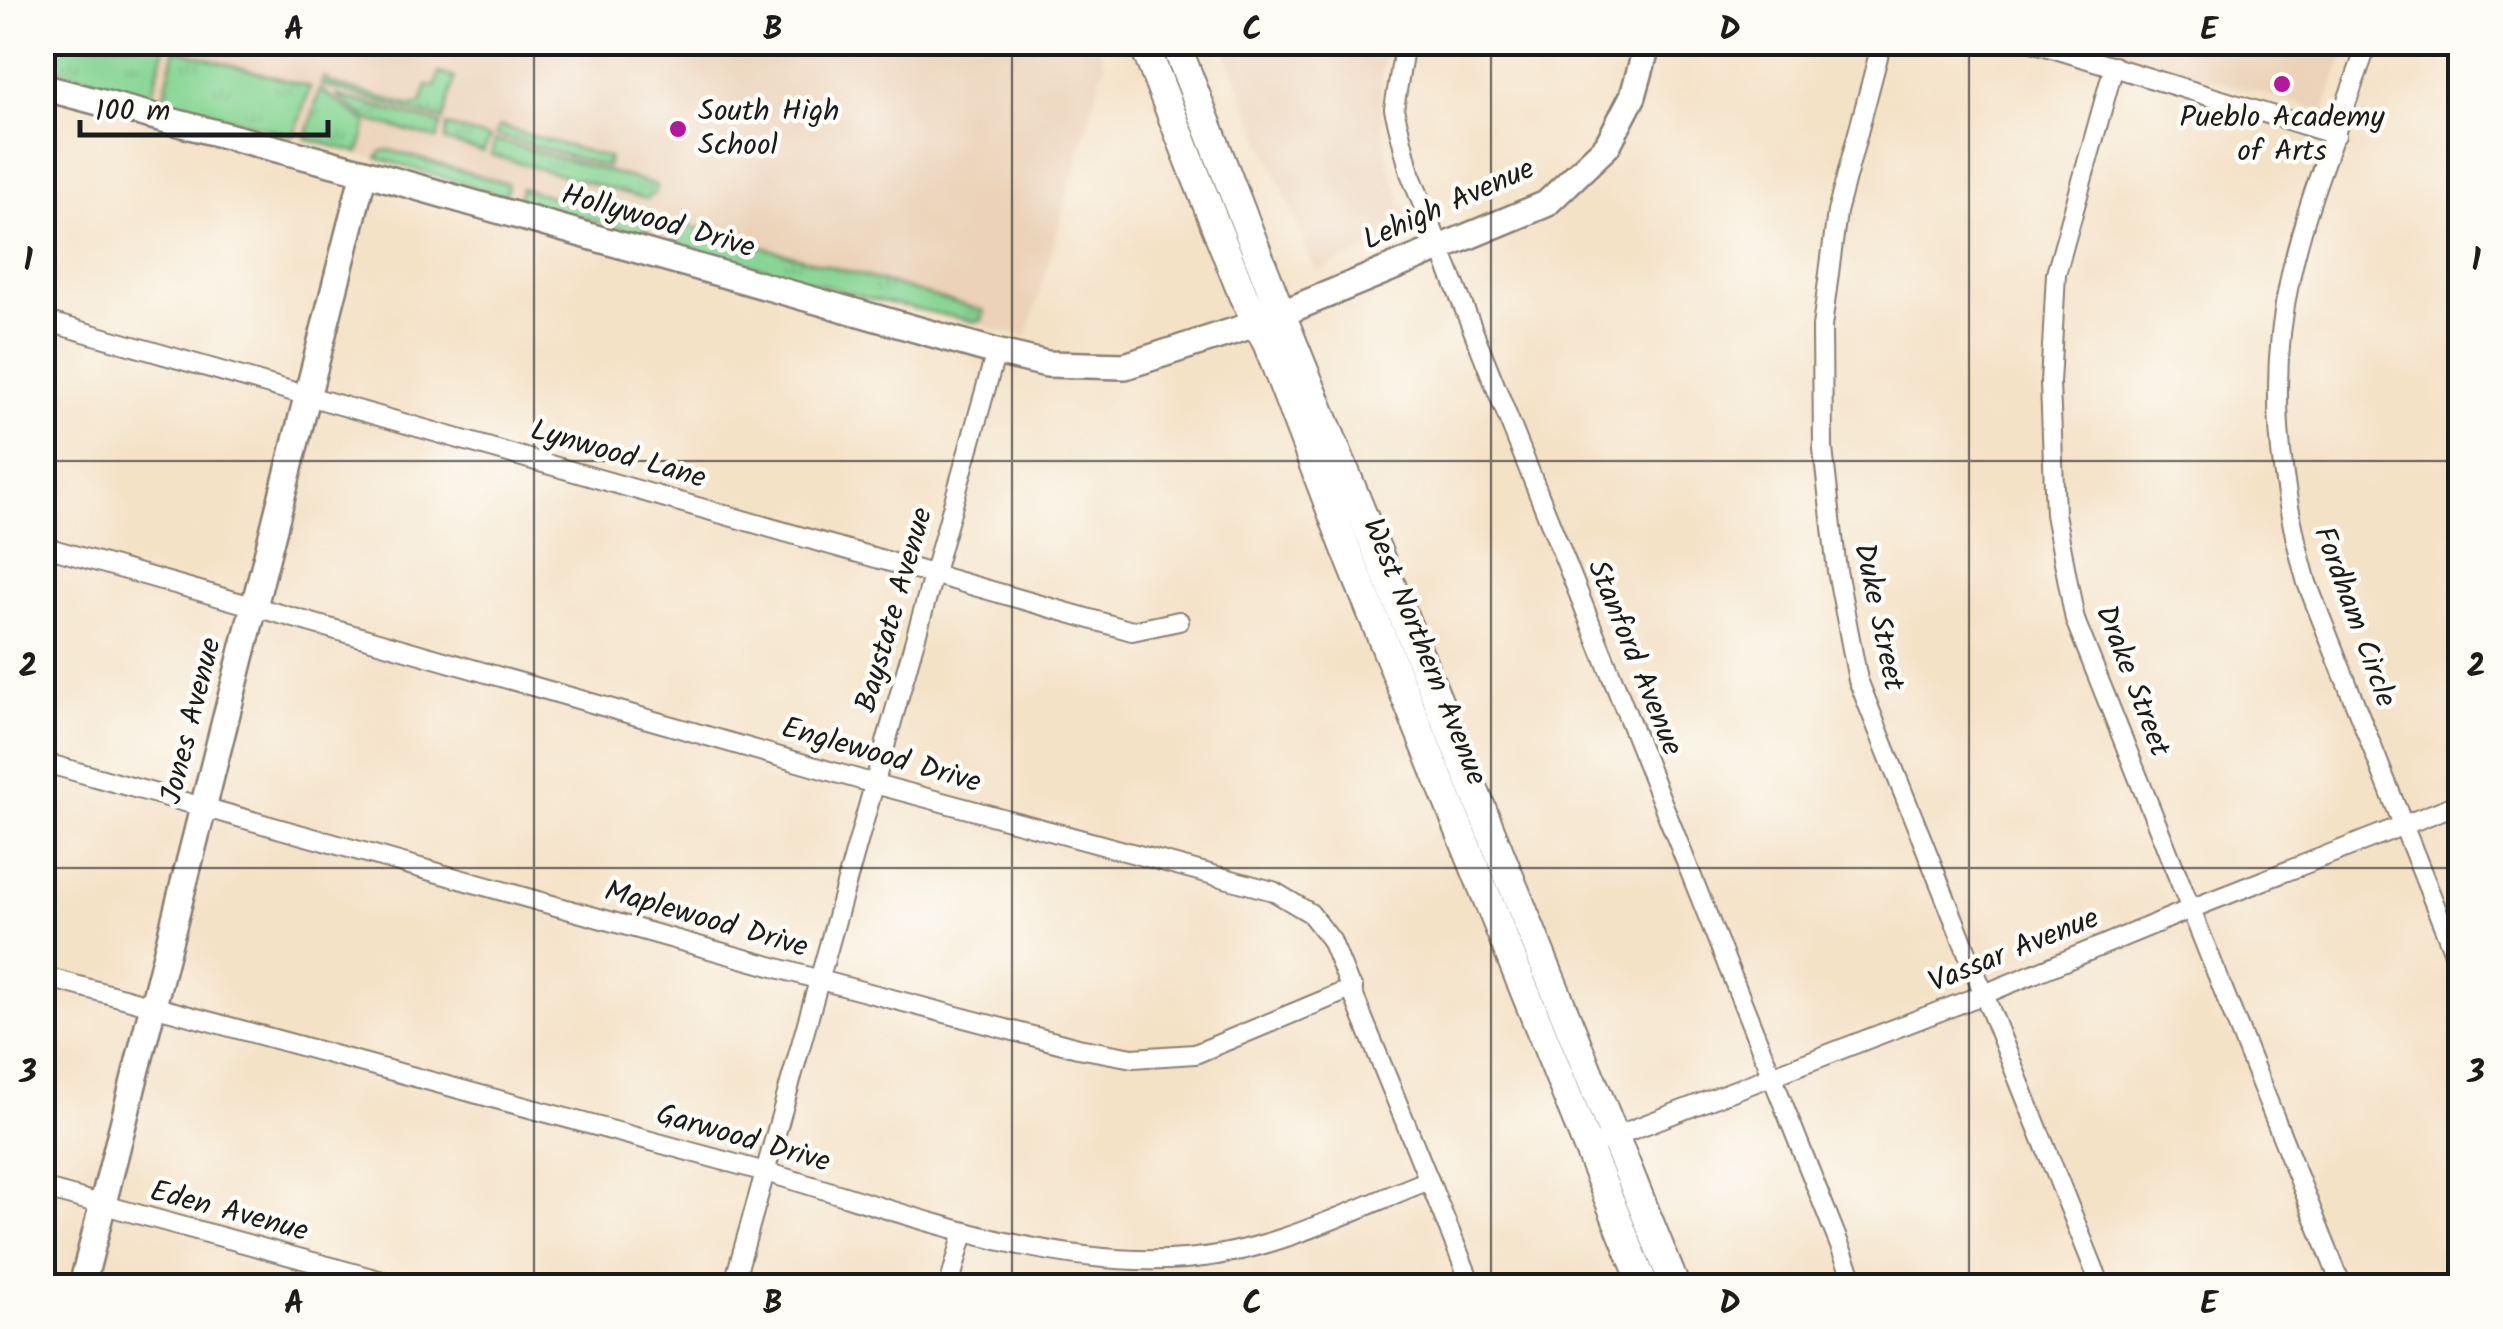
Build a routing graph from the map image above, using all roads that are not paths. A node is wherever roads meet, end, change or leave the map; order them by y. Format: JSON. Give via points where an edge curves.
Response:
{"nodes":[{"id":1,"x":1143,"y":42,"type":"edge"},
{"id":2,"x":1174,"y":42,"type":"edge"},
{"id":3,"x":1405,"y":42,"type":"edge"},
{"id":4,"x":1648,"y":42,"type":"edge"},
{"id":5,"x":1882,"y":42,"type":"edge"},
{"id":6,"x":2032,"y":42,"type":"edge"},
{"id":7,"x":2368,"y":42,"type":"edge"},
{"id":8,"x":2114,"y":66,"type":"junction"},
{"id":9,"x":42,"y":87,"type":"edge"},
{"id":10,"x":2336,"y":135,"type":"junction"},
{"id":11,"x":364,"y":172,"type":"junction"},
{"id":12,"x":1439,"y":246,"type":"junction"},
{"id":13,"x":1269,"y":319,"type":"junction"},
{"id":14,"x":42,"y":320,"type":"edge"},
{"id":15,"x":996,"y":352,"type":"junction"},
{"id":16,"x":308,"y":396,"type":"junction"},
{"id":17,"x":42,"y":546,"type":"edge"},
{"id":18,"x":933,"y":573,"type":"junction"},
{"id":19,"x":254,"y":606,"type":"junction"},
{"id":20,"x":1179,"y":621,"type":"dead end"},
{"id":21,"x":42,"y":762,"type":"edge"},
{"id":22,"x":875,"y":784,"type":"junction"},
{"id":23,"x":2460,"y":803,"type":"edge"},
{"id":24,"x":203,"y":808,"type":"junction"},
{"id":25,"x":2404,"y":826,"type":"junction"},
{"id":26,"x":2193,"y":908,"type":"junction"},
{"id":27,"x":2460,"y":968,"type":"edge"},
{"id":28,"x":42,"y":976,"type":"edge"},
{"id":29,"x":820,"y":980,"type":"junction"},
{"id":30,"x":1353,"y":988,"type":"junction"},
{"id":31,"x":1982,"y":996,"type":"junction"},
{"id":32,"x":153,"y":1006,"type":"junction"},
{"id":33,"x":1772,"y":1074,"type":"junction"},
{"id":34,"x":1615,"y":1136,"type":"junction"},
{"id":35,"x":1587,"y":1147,"type":"junction"},
{"id":36,"x":764,"y":1172,"type":"junction"},
{"id":37,"x":1428,"y":1180,"type":"junction"},
{"id":38,"x":42,"y":1188,"type":"edge"},
{"id":39,"x":102,"y":1206,"type":"junction"},
{"id":40,"x":964,"y":1232,"type":"junction"},
{"id":41,"x":82,"y":1286,"type":"edge"},
{"id":42,"x":401,"y":1286,"type":"edge"},
{"id":43,"x":733,"y":1286,"type":"edge"},
{"id":44,"x":950,"y":1286,"type":"edge"},
{"id":45,"x":1472,"y":1286,"type":"edge"},
{"id":46,"x":1644,"y":1286,"type":"edge"},
{"id":47,"x":1675,"y":1286,"type":"edge"},
{"id":48,"x":1856,"y":1286,"type":"edge"},
{"id":49,"x":2100,"y":1286,"type":"edge"},
{"id":50,"x":2342,"y":1286,"type":"edge"}],
"edges":[{"from":1,"to":13,"type":"main road","name":"West Northern Avenue"},
{"from":2,"to":13,"type":"main road","name":"West Northern Avenue"},
{"from":3,"to":12,"type":"street","name":"Stanford Avenue","via":[[1394,108],[1410,174]]},
{"from":4,"to":12,"type":"street","name":"Lehigh Avenue","via":[[1633,96],[1594,158],[1546,204]]},
{"from":5,"to":31,"type":"street","name":"Duke Street","via":[[1837,212],[1822,327],[1823,450],[1858,680]]},
{"from":6,"to":8,"type":"street"},
{"from":7,"to":10,"type":"street","name":"Fordham Circle"},
{"from":8,"to":10,"type":"street"},
{"from":8,"to":26,"type":"street","name":"Drake Street","via":[[2056,274],[2050,382],[2056,514],[2075,620]]},
{"from":9,"to":11,"type":"street","name":"Hollywood Drive"},
{"from":10,"to":25,"type":"street","name":"Fordham Circle","via":[[2290,275],[2277,375],[2280,456],[2307,582]]},
{"from":11,"to":15,"type":"street","name":"Hollywood Drive"},
{"from":11,"to":16,"type":"street","name":"Jones Avenue"},
{"from":12,"to":13,"type":"street","name":"Lehigh Avenue"},
{"from":12,"to":33,"type":"street","name":"Stanford Avenue"},
{"from":13,"to":15,"type":"street","name":"Hollywood Drive","via":[[1125,366],[1047,364]]},
{"from":13,"to":34,"type":"main road","name":"West Northern Avenue"},
{"from":13,"to":35,"type":"main road","name":"West Northern Avenue","via":[[1268,345],[1346,549]]},
{"from":14,"to":16,"type":"street","name":"Lynwood Lane"},
{"from":15,"to":18,"type":"street","name":"Baystate Avenue"},
{"from":16,"to":18,"type":"street","name":"Lynwood Lane"},
{"from":16,"to":19,"type":"street","name":"Jones Avenue"},
{"from":17,"to":19,"type":"street","name":"Englewood Drive"},
{"from":18,"to":20,"type":"street","name":"Lynwood Lane","via":[[1132,631]]},
{"from":18,"to":22,"type":"street","name":"Baystate Avenue"},
{"from":19,"to":22,"type":"street","name":"Englewood Drive"},
{"from":19,"to":24,"type":"street","name":"Jones Avenue"},
{"from":21,"to":24,"type":"street","name":"Maplewood Drive"},
{"from":22,"to":29,"type":"street","name":"Baystate Avenue"},
{"from":22,"to":30,"type":"street","name":"Englewood Drive","via":[[1273,891],[1310,913],[1332,940]]},
{"from":23,"to":25,"type":"street","name":"Vassar Avenue"},
{"from":24,"to":29,"type":"street","name":"Maplewood Drive"},
{"from":24,"to":32,"type":"street","name":"Jones Avenue"},
{"from":25,"to":26,"type":"street","name":"Vassar Avenue"},
{"from":25,"to":27,"type":"street","name":"Fordham Circle"},
{"from":26,"to":31,"type":"street","name":"Vassar Avenue"},
{"from":26,"to":50,"type":"street","name":"Drake Street"},
{"from":28,"to":32,"type":"street","name":"Garwood Drive"},
{"from":29,"to":30,"type":"street","name":"Maplewood Drive","via":[[1133,1058],[1195,1054]]},
{"from":29,"to":36,"type":"street","name":"Baystate Avenue"},
{"from":30,"to":37,"type":"street","name":"Englewood Drive"},
{"from":31,"to":33,"type":"street","name":"Vassar Avenue"},
{"from":31,"to":49,"type":"street","name":"Duke Street"},
{"from":32,"to":36,"type":"street","name":"Garwood Drive"},
{"from":32,"to":39,"type":"street","name":"Jones Avenue"},
{"from":33,"to":34,"type":"street","name":"Vassar Avenue"},
{"from":33,"to":48,"type":"street","name":"Stanford Avenue"},
{"from":34,"to":35,"type":"street","name":"Vassar Avenue"},
{"from":34,"to":47,"type":"main road","name":"West Northern Avenue"},
{"from":35,"to":46,"type":"main road","name":"West Northern Avenue"},
{"from":36,"to":40,"type":"street","name":"Garwood Drive"},
{"from":36,"to":43,"type":"street","name":"Baystate Avenue"},
{"from":37,"to":40,"type":"street","name":"Garwood Drive","via":[[1255,1249],[1185,1259],[1104,1259]]},
{"from":37,"to":45,"type":"street","name":"Englewood Drive"},
{"from":38,"to":39,"type":"street","name":"Eden Avenue"},
{"from":39,"to":41,"type":"street","name":"Jones Avenue"},
{"from":39,"to":42,"type":"street","name":"Eden Avenue"},
{"from":40,"to":44,"type":"street"}]}
